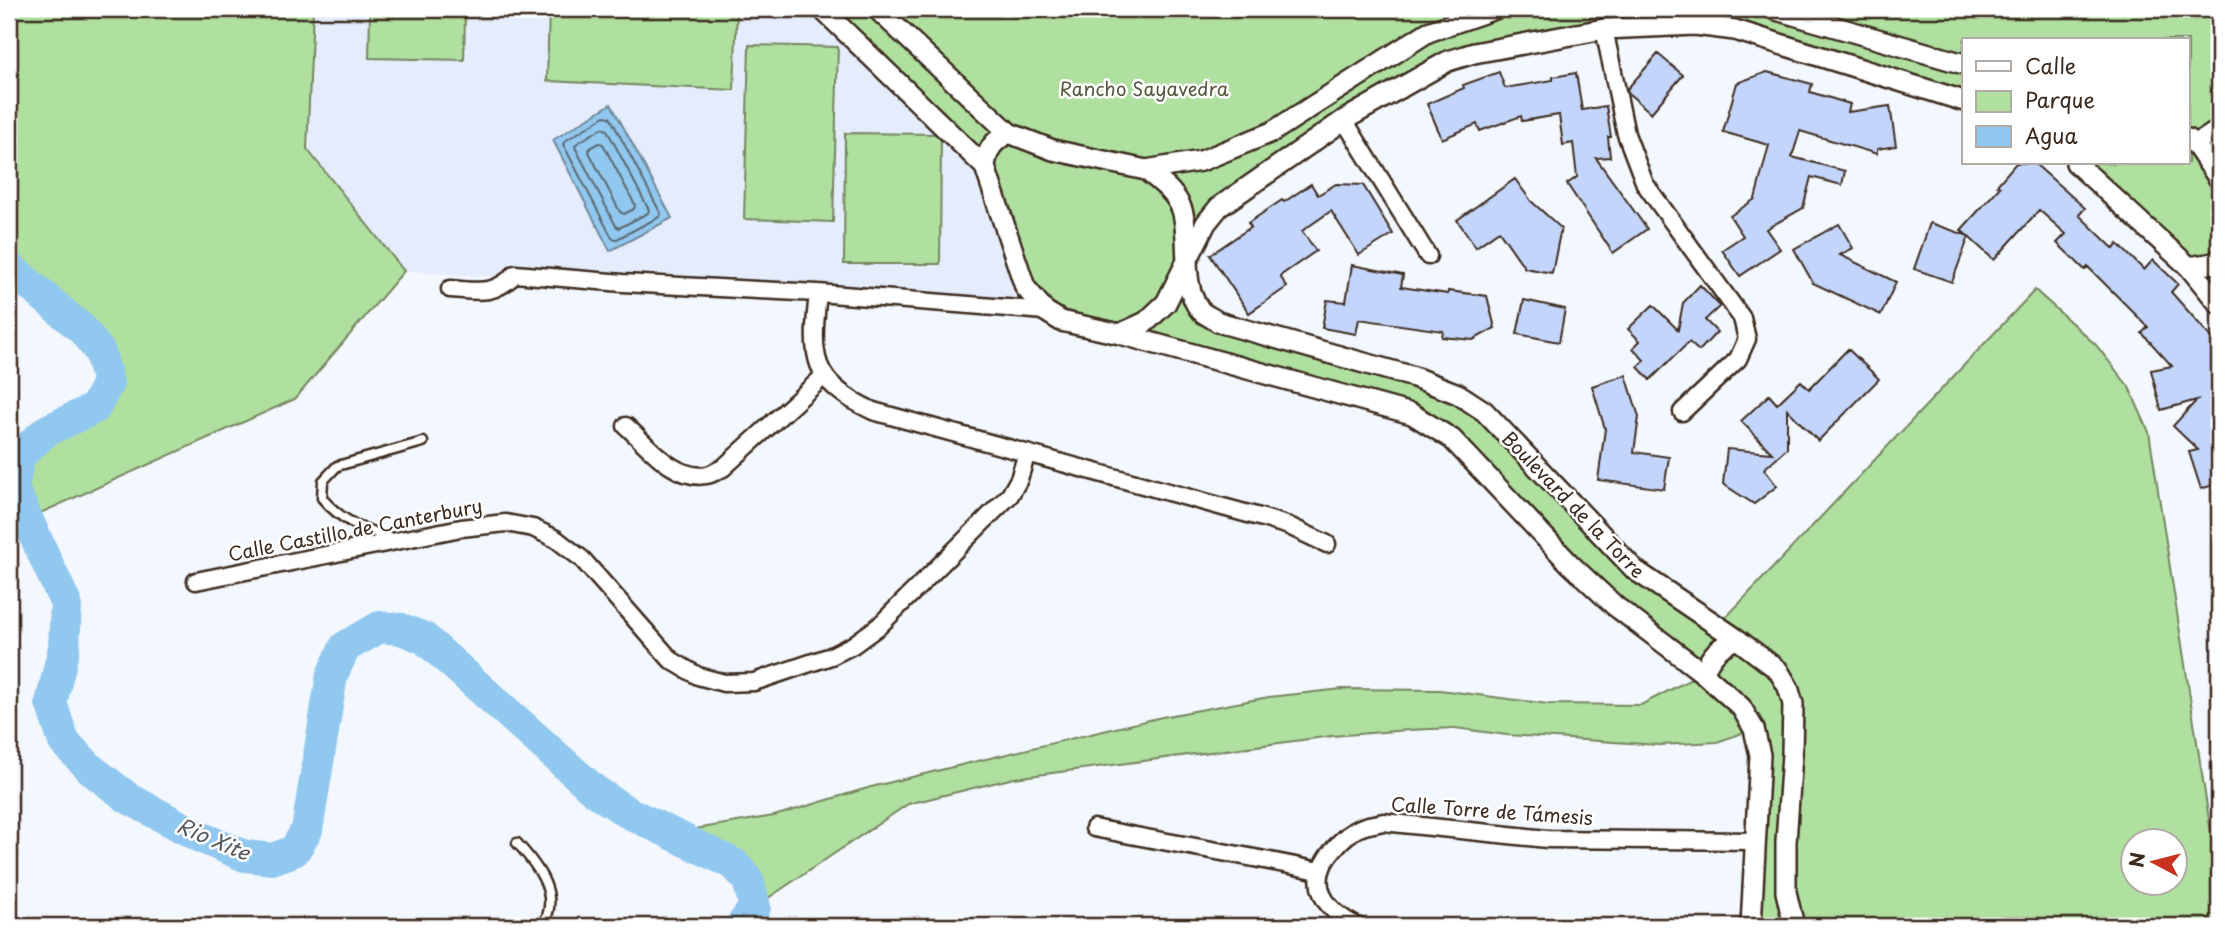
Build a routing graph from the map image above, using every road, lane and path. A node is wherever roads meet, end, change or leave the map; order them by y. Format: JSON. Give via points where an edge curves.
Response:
{"nodes":[{"id":1,"x":822,"y":9,"type":"edge"},
{"id":2,"x":877,"y":9,"type":"edge"},
{"id":3,"x":1495,"y":9,"type":"edge"},
{"id":4,"x":1773,"y":9,"type":"edge"},
{"id":5,"x":1604,"y":29,"type":"junction"},
{"id":6,"x":1962,"y":63,"type":"edge"},
{"id":7,"x":1962,"y":100,"type":"edge"},
{"id":8,"x":1344,"y":120,"type":"junction"},
{"id":9,"x":2219,"y":128,"type":"edge"},
{"id":10,"x":1009,"y":133,"type":"junction"},
{"id":11,"x":2191,"y":141,"type":"edge"},
{"id":12,"x":2077,"y":164,"type":"edge"},
{"id":13,"x":985,"y":167,"type":"junction"},
{"id":14,"x":1146,"y":170,"type":"junction"},
{"id":15,"x":2219,"y":179,"type":"edge"},
{"id":16,"x":1428,"y":256,"type":"dead end"},
{"id":17,"x":2219,"y":259,"type":"edge"},
{"id":18,"x":1186,"y":262,"type":"junction"},
{"id":19,"x":2189,"y":267,"type":"junction"},
{"id":20,"x":450,"y":289,"type":"dead end"},
{"id":21,"x":818,"y":293,"type":"junction"},
{"id":22,"x":2219,"y":304,"type":"edge"},
{"id":23,"x":1045,"y":311,"type":"junction"},
{"id":24,"x":1120,"y":334,"type":"junction"},
{"id":25,"x":824,"y":376,"type":"junction"},
{"id":26,"x":1682,"y":412,"type":"dead end"},
{"id":27,"x":626,"y":426,"type":"dead end"},
{"id":28,"x":423,"y":442,"type":"dead end"},
{"id":29,"x":1027,"y":453,"type":"junction"},
{"id":30,"x":398,"y":540,"type":"junction"},
{"id":31,"x":1327,"y":544,"type":"dead end"},
{"id":32,"x":196,"y":581,"type":"dead end"},
{"id":33,"x":1737,"y":639,"type":"junction"},
{"id":34,"x":1703,"y":673,"type":"junction"},
{"id":35,"x":1094,"y":828,"type":"dead end"},
{"id":36,"x":1756,"y":841,"type":"junction"},
{"id":37,"x":517,"y":842,"type":"dead end"},
{"id":38,"x":1319,"y":871,"type":"junction"},
{"id":39,"x":542,"y":926,"type":"edge"},
{"id":40,"x":1357,"y":926,"type":"edge"},
{"id":41,"x":1751,"y":926,"type":"edge"},
{"id":42,"x":1794,"y":926,"type":"edge"}],
"edges":[{"from":1,"to":13,"type":"street"},
{"from":2,"to":10,"type":"street"},
{"from":3,"to":14,"type":"street","via":[[1428,32],[1272,132],[1201,162]]},
{"from":4,"to":6,"type":"street"},
{"from":5,"to":7,"type":"street","via":[[1695,25],[1735,30]]},
{"from":5,"to":8,"type":"street","via":[[1448,61]]},
{"from":5,"to":26,"type":"street","via":[[1626,134],[1645,184],[1742,318],[1746,339],[1738,359]]},
{"from":8,"to":16,"type":"street"},
{"from":8,"to":18,"type":"street","via":[[1219,207]]},
{"from":9,"to":11,"type":"street"},
{"from":10,"to":13,"type":"street","via":[[995,139]]},
{"from":10,"to":14,"type":"street","via":[[1053,150]]},
{"from":11,"to":15,"type":"street"},
{"from":12,"to":19,"type":"street"},
{"from":13,"to":23,"type":"street","via":[[1025,287]]},
{"from":14,"to":18,"type":"street","via":[[1171,191],[1181,209]]},
{"from":17,"to":19,"type":"street"},
{"from":18,"to":24,"type":"street","via":[[1166,303],[1146,322]]},
{"from":18,"to":33,"type":"street","name":"Boulevard de la Torre","via":[[1200,309],[1218,322],[1413,377],[1458,394],[1483,411],[1635,570]]},
{"from":19,"to":22,"type":"street"},
{"from":20,"to":21,"type":"street","via":[[493,290],[514,274]]},
{"from":21,"to":23,"type":"street"},
{"from":21,"to":25,"type":"street","via":[[814,331]]},
{"from":23,"to":24,"type":"street","via":[[1061,321]]},
{"from":24,"to":34,"type":"street","via":[[1412,414],[1452,439],[1615,606]]},
{"from":25,"to":27,"type":"street","via":[[723,468],[707,475],[672,467]]},
{"from":25,"to":29,"type":"street","via":[[845,397],[873,411]]},
{"from":28,"to":30,"type":"lane","via":[[337,466],[323,481],[322,498],[334,513]]},
{"from":29,"to":30,"type":"street","name":"Calle Castillo de Canterbury","via":[[1010,495],[879,626],[831,656],[754,682],[724,683],[698,676],[671,660],[582,559],[533,528],[506,523]]},
{"from":29,"to":31,"type":"street","via":[[1264,518]]},
{"from":30,"to":32,"type":"street","name":"Calle Castillo de Canterbury"},
{"from":33,"to":34,"type":"street","via":[[1714,652]]},
{"from":33,"to":42,"type":"street","name":"Boulevard de la Torre","via":[[1778,670],[1793,704],[1786,892]]},
{"from":34,"to":36,"type":"street","via":[[1741,707],[1754,729],[1760,755]]},
{"from":35,"to":38,"type":"street"},
{"from":36,"to":38,"type":"street","name":"Calle Torre de Támesis","via":[[1547,839],[1383,822],[1361,827],[1343,838]]},
{"from":36,"to":41,"type":"street"},
{"from":37,"to":39,"type":"lane","via":[[544,879],[550,902]]},
{"from":38,"to":40,"type":"street","via":[[1326,902]]}]}
